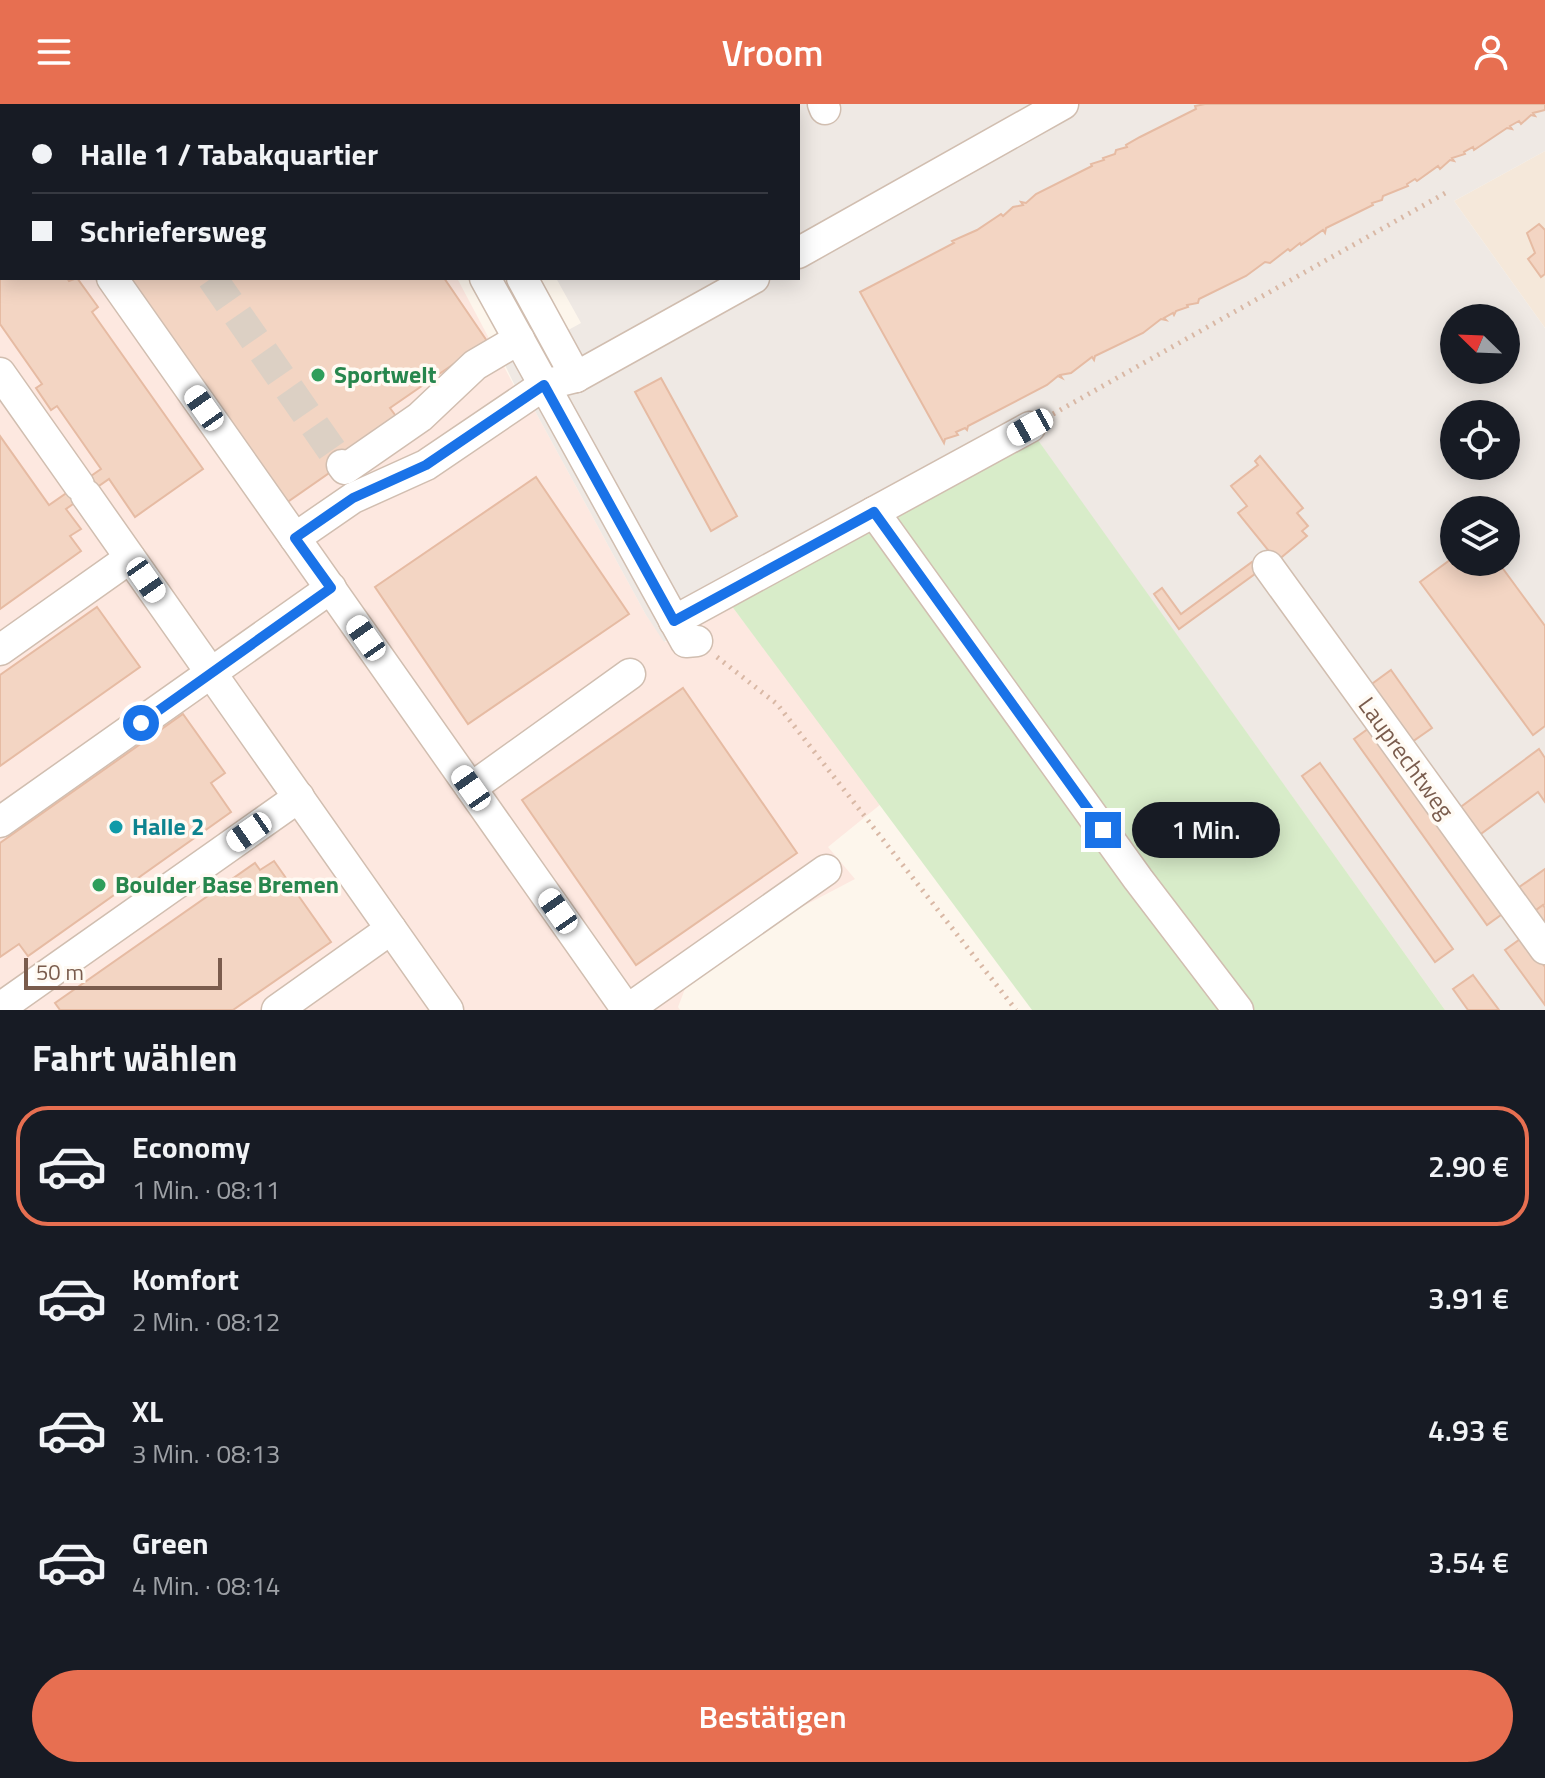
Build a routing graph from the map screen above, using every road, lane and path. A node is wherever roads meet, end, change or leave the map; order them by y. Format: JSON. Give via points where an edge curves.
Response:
{"nodes":[{"id":1,"x":1063,"y":104,"type":"edge"},
{"id":2,"x":1449,"y":191,"type":"dead end"},
{"id":3,"x":800,"y":252,"type":"edge"},
{"id":4,"x":113,"y":280,"type":"edge"},
{"id":5,"x":486,"y":280,"type":"edge"},
{"id":6,"x":523,"y":280,"type":"edge"},
{"id":7,"x":750,"y":280,"type":"edge"},
{"id":8,"x":519,"y":339,"type":"junction"},
{"id":9,"x":0,"y":373,"type":"edge"},
{"id":10,"x":576,"y":377,"type":"junction"},
{"id":11,"x":544,"y":385,"type":"junction"},
{"id":12,"x":1030,"y":427,"type":"joint"},
{"id":13,"x":342,"y":465,"type":"dead end"},
{"id":14,"x":874,"y":512,"type":"junction"},
{"id":15,"x":295,"y":538,"type":"junction"},
{"id":16,"x":130,"y":558,"type":"junction"},
{"id":17,"x":1268,"y":566,"type":"dead end"},
{"id":18,"x":331,"y":588,"type":"junction"},
{"id":19,"x":674,"y":621,"type":"junction"},
{"id":20,"x":697,"y":641,"type":"joint"},
{"id":21,"x":0,"y":650,"type":"edge"},
{"id":22,"x":211,"y":673,"type":"junction"},
{"id":23,"x":630,"y":674,"type":"dead end"},
{"id":24,"x":471,"y":788,"type":"junction"},
{"id":25,"x":299,"y":797,"type":"junction"},
{"id":26,"x":0,"y":822,"type":"edge"},
{"id":27,"x":826,"y":870,"type":"dead end"},
{"id":28,"x":391,"y":929,"type":"junction"},
{"id":29,"x":1545,"y":949,"type":"edge"},
{"id":30,"x":0,"y":1008,"type":"edge"},
{"id":31,"x":277,"y":1010,"type":"edge"},
{"id":32,"x":448,"y":1010,"type":"edge"},
{"id":33,"x":1016,"y":1010,"type":"edge"},
{"id":34,"x":1238,"y":1010,"type":"edge"}],
"edges":[{"from":1,"to":3,"type":"street"},
{"from":2,"to":12,"type":"path"},
{"from":4,"to":15,"type":"street"},
{"from":5,"to":8,"type":"street"},
{"from":6,"to":10,"type":"street"},
{"from":7,"to":10,"type":"street"},
{"from":8,"to":11,"type":"street"},
{"from":8,"to":13,"type":"street","via":[[475,365],[420,417],[345,469]]},
{"from":9,"to":16,"type":"street"},
{"from":10,"to":11,"type":"street"},
{"from":11,"to":15,"type":"street","via":[[426,465],[353,498]]},
{"from":11,"to":19,"type":"street"},
{"from":12,"to":14,"type":"street"},
{"from":14,"to":19,"type":"street"},
{"from":14,"to":34,"type":"street"},
{"from":15,"to":18,"type":"street"},
{"from":16,"to":21,"type":"street"},
{"from":16,"to":22,"type":"street"},
{"from":17,"to":29,"type":"street","name":"Lauprechtweg"},
{"from":18,"to":22,"type":"street"},
{"from":18,"to":24,"type":"street"},
{"from":19,"to":20,"type":"street","via":[[686,642]]},
{"from":20,"to":33,"type":"path","via":[[777,704]]},
{"from":22,"to":25,"type":"street"},
{"from":22,"to":26,"type":"street"},
{"from":23,"to":24,"type":"street"},
{"from":24,"to":27,"type":"street","via":[[627,1010]]},
{"from":25,"to":28,"type":"street"},
{"from":25,"to":30,"type":"street"},
{"from":28,"to":31,"type":"street"},
{"from":28,"to":32,"type":"street"}]}
